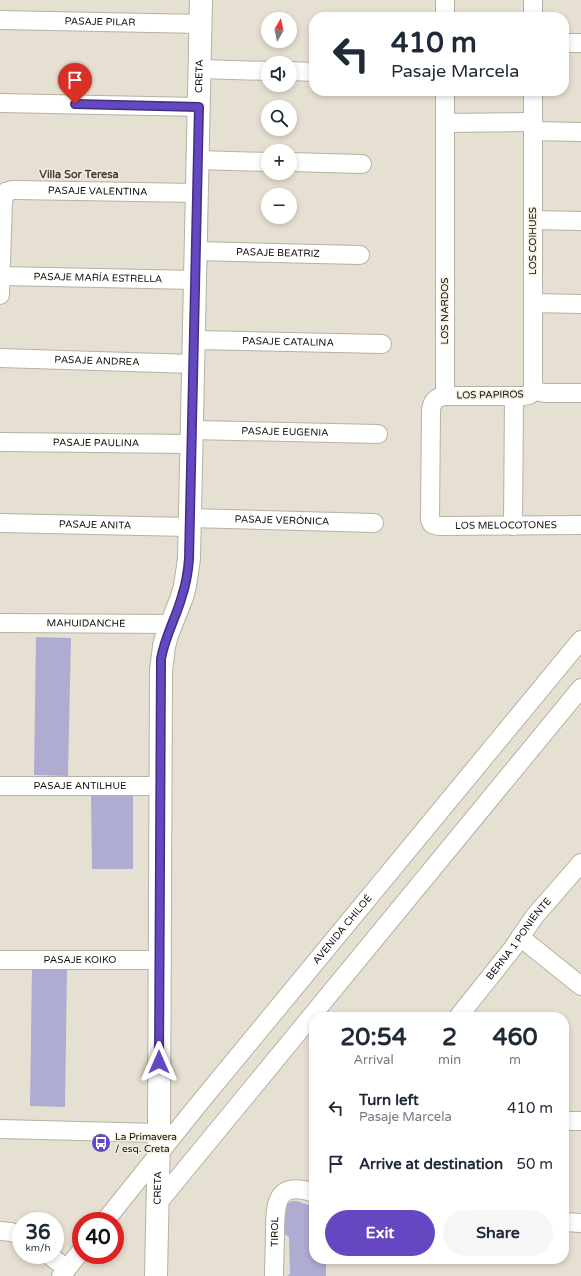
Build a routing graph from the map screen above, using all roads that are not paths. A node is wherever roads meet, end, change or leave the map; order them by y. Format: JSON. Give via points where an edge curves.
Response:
{"nodes":[{"id":1,"x":201,"y":0,"type":"edge"},
{"id":2,"x":445,"y":0,"type":"edge"},
{"id":3,"x":533,"y":0,"type":"edge"},
{"id":4,"x":445,"y":12,"type":"edge"},
{"id":5,"x":533,"y":12,"type":"edge"},
{"id":6,"x":0,"y":20,"type":"edge"},
{"id":7,"x":201,"y":24,"type":"junction"},
{"id":8,"x":569,"y":43,"type":"edge"},
{"id":9,"x":581,"y":43,"type":"edge"},
{"id":10,"x":200,"y":69,"type":"junction"},
{"id":11,"x":261,"y":71,"type":"edge"},
{"id":12,"x":297,"y":71,"type":"edge"},
{"id":13,"x":309,"y":72,"type":"edge"},
{"id":14,"x":445,"y":96,"type":"edge"},
{"id":15,"x":533,"y":96,"type":"edge"},
{"id":16,"x":0,"y":103,"type":"edge"},
{"id":17,"x":199,"y":107,"type":"junction"},
{"id":18,"x":445,"y":123,"type":"junction"},
{"id":19,"x":533,"y":126,"type":"junction"},
{"id":20,"x":581,"y":132,"type":"edge"},
{"id":21,"x":198,"y":160,"type":"junction"},
{"id":22,"x":261,"y":162,"type":"edge"},
{"id":23,"x":297,"y":162,"type":"edge"},
{"id":24,"x":362,"y":164,"type":"dead end"},
{"id":25,"x":3,"y":190,"type":"edge"},
{"id":26,"x":197,"y":193,"type":"junction"},
{"id":27,"x":533,"y":220,"type":"junction"},
{"id":28,"x":581,"y":221,"type":"edge"},
{"id":29,"x":196,"y":251,"type":"junction"},
{"id":30,"x":360,"y":255,"type":"dead end"},
{"id":31,"x":0,"y":276,"type":"edge"},
{"id":32,"x":195,"y":280,"type":"junction"},
{"id":33,"x":0,"y":295,"type":"edge"},
{"id":34,"x":533,"y":303,"type":"junction"},
{"id":35,"x":581,"y":304,"type":"edge"},
{"id":36,"x":194,"y":340,"type":"junction"},
{"id":37,"x":382,"y":344,"type":"dead end"},
{"id":38,"x":0,"y":358,"type":"edge"},
{"id":39,"x":193,"y":364,"type":"junction"},
{"id":40,"x":536,"y":390,"type":"junction"},
{"id":41,"x":581,"y":393,"type":"edge"},
{"id":42,"x":445,"y":396,"type":"junction"},
{"id":43,"x":514,"y":397,"type":"junction"},
{"id":44,"x":378,"y":434,"type":"dead end"},
{"id":45,"x":191,"y":437,"type":"junction"},
{"id":46,"x":0,"y":442,"type":"edge"},
{"id":47,"x":0,"y":523,"type":"edge"},
{"id":48,"x":189,"y":523,"type":"junction"},
{"id":49,"x":374,"y":523,"type":"dead end"},
{"id":50,"x":581,"y":525,"type":"edge"},
{"id":51,"x":513,"y":526,"type":"junction"},
{"id":52,"x":0,"y":623,"type":"edge"},
{"id":53,"x":172,"y":624,"type":"junction"},
{"id":54,"x":581,"y":640,"type":"edge"},
{"id":55,"x":581,"y":688,"type":"edge"},
{"id":56,"x":0,"y":786,"type":"edge"},
{"id":57,"x":160,"y":786,"type":"junction"},
{"id":58,"x":581,"y":863,"type":"edge"},
{"id":59,"x":520,"y":937,"type":"junction"},
{"id":60,"x":0,"y":960,"type":"edge"},
{"id":61,"x":160,"y":960,"type":"junction"},
{"id":62,"x":581,"y":986,"type":"edge"},
{"id":63,"x":315,"y":1012,"type":"edge"},
{"id":64,"x":466,"y":1012,"type":"edge"},
{"id":65,"x":309,"y":1019,"type":"edge"},
{"id":66,"x":569,"y":1121,"type":"edge"},
{"id":67,"x":581,"y":1121,"type":"edge"},
{"id":68,"x":0,"y":1129,"type":"edge"},
{"id":69,"x":159,"y":1133,"type":"junction"},
{"id":70,"x":158,"y":1156,"type":"junction"},
{"id":71,"x":309,"y":1192,"type":"edge"},
{"id":72,"x":157,"y":1204,"type":"junction"},
{"id":73,"x":113,"y":1212,"type":"edge"},
{"id":74,"x":569,"y":1222,"type":"edge"},
{"id":75,"x":581,"y":1223,"type":"edge"},
{"id":76,"x":0,"y":1231,"type":"edge"},
{"id":77,"x":12,"y":1232,"type":"edge"},
{"id":78,"x":72,"y":1262,"type":"edge"},
{"id":79,"x":57,"y":1264,"type":"edge"},
{"id":80,"x":64,"y":1272,"type":"edge"},
{"id":81,"x":156,"y":1276,"type":"edge"},
{"id":82,"x":274,"y":1276,"type":"edge"}],
"edges":[{"from":1,"to":7,"type":"street","name":"CRETA"},
{"from":2,"to":4,"type":"street"},
{"from":3,"to":5,"type":"street"},
{"from":6,"to":7,"type":"street","name":"PASAJE PILAR"},
{"from":7,"to":10,"type":"street","name":"CRETA"},
{"from":8,"to":9,"type":"street"},
{"from":10,"to":11,"type":"street"},
{"from":10,"to":17,"type":"street","name":"CRETA"},
{"from":12,"to":13,"type":"street"},
{"from":14,"to":18,"type":"street","name":"LOS NARDOS"},
{"from":15,"to":19,"type":"street","name":"LOS COIHUES"},
{"from":16,"to":17,"type":"street"},
{"from":17,"to":21,"type":"street","name":"CRETA"},
{"from":18,"to":19,"type":"street"},
{"from":18,"to":42,"type":"street","name":"LOS NARDOS"},
{"from":19,"to":20,"type":"street"},
{"from":19,"to":27,"type":"street","name":"LOS COIHUES"},
{"from":21,"to":22,"type":"street"},
{"from":21,"to":26,"type":"street","name":"CRETA"},
{"from":23,"to":24,"type":"street"},
{"from":25,"to":26,"type":"street","name":"PASAJE VALENTINA"},
{"from":25,"to":31,"type":"street"},
{"from":26,"to":29,"type":"street","name":"CRETA"},
{"from":27,"to":28,"type":"street"},
{"from":27,"to":34,"type":"street","name":"LOS COIHUES"},
{"from":29,"to":30,"type":"street","name":"PASAJE BEATRIZ"},
{"from":29,"to":32,"type":"street","name":"CRETA"},
{"from":31,"to":32,"type":"street","name":"PASAJE MARÍA ESTRELLA"},
{"from":31,"to":33,"type":"street"},
{"from":32,"to":36,"type":"street","name":"CRETA"},
{"from":34,"to":35,"type":"street"},
{"from":34,"to":40,"type":"street","name":"LOS COIHUES","via":[[533,386]]},
{"from":36,"to":37,"type":"street","name":"PASAJE CATALINA"},
{"from":36,"to":39,"type":"street","name":"CRETA"},
{"from":38,"to":39,"type":"street","name":"PASAJE ANDREA"},
{"from":39,"to":45,"type":"street","name":"CRETA"},
{"from":40,"to":41,"type":"street","name":"LOS PAPIROS","via":[[545,393]]},
{"from":40,"to":43,"type":"street","name":"LOS PAPIROS","via":[[529,395]]},
{"from":42,"to":43,"type":"street","name":"LOS PAPIROS"},
{"from":42,"to":51,"type":"street","name":"LOS MELOCOTONES","via":[[435,400],[431,410],[432,524]]},
{"from":43,"to":51,"type":"street"},
{"from":44,"to":45,"type":"street","name":"PASAJE EUGENIA"},
{"from":45,"to":46,"type":"street","name":"PASAJE PAULINA"},
{"from":45,"to":48,"type":"street","name":"CRETA"},
{"from":47,"to":48,"type":"street","name":"PASAJE ANITA"},
{"from":48,"to":49,"type":"street","name":"PASAJE VERÓNICA"},
{"from":48,"to":53,"type":"street","name":"CRETA","via":[[189,559],[185,586]]},
{"from":50,"to":51,"type":"street","name":"LOS MELOCOTONES"},
{"from":52,"to":53,"type":"street","name":"MAHUIDANCHE"},
{"from":53,"to":57,"type":"street","name":"CRETA","via":[[161,659]]},
{"from":54,"to":70,"type":"street","name":"AVENIDA CHILOÉ"},
{"from":55,"to":63,"type":"street"},
{"from":56,"to":57,"type":"street","name":"PASAJE ANTILHUE"},
{"from":57,"to":61,"type":"street","name":"CRETA"},
{"from":58,"to":59,"type":"street","name":"BERNA 1 PONIENTE"},
{"from":59,"to":62,"type":"street"},
{"from":59,"to":64,"type":"street","name":"BERNA 1 PONIENTE"},
{"from":60,"to":61,"type":"street","name":"PASAJE KOIKO"},
{"from":61,"to":69,"type":"street","name":"CRETA"},
{"from":65,"to":72,"type":"street"},
{"from":66,"to":67,"type":"street"},
{"from":68,"to":69,"type":"street"},
{"from":69,"to":70,"type":"street","name":"CRETA"},
{"from":70,"to":72,"type":"street","name":"CRETA"},
{"from":70,"to":73,"type":"street","name":"AVENIDA CHILOÉ"},
{"from":71,"to":82,"type":"street","name":"TIROL","via":[[296,1189],[286,1192],[278,1199]]},
{"from":72,"to":81,"type":"street","name":"CRETA"},
{"from":74,"to":75,"type":"street"},
{"from":76,"to":77,"type":"street"},
{"from":78,"to":80,"type":"street"},
{"from":79,"to":80,"type":"street"}]}
